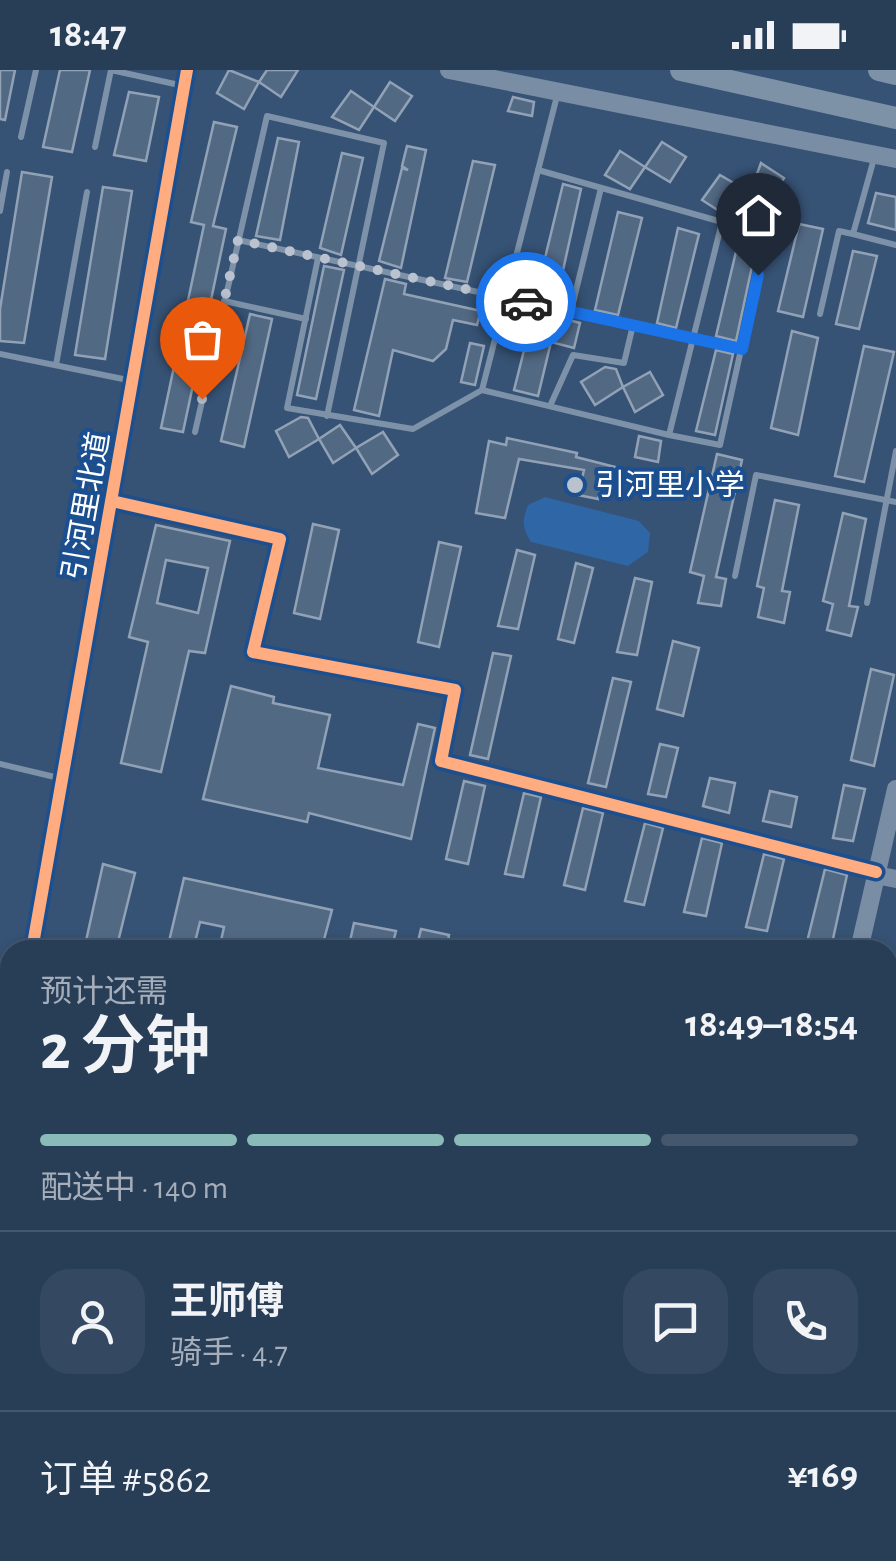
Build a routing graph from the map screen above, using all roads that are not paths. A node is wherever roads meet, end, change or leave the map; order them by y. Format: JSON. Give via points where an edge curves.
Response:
{"nodes":[{"id":1,"x":36,"y":70,"type":"edge"},
{"id":2,"x":111,"y":70,"type":"edge"},
{"id":3,"x":449,"y":70,"type":"edge"},
{"id":4,"x":681,"y":70,"type":"edge"},
{"id":5,"x":879,"y":70,"type":"edge"},
{"id":6,"x":896,"y":74,"type":"edge"},
{"id":7,"x":186,"y":78,"type":"edge"},
{"id":8,"x":558,"y":90,"type":"junction"},
{"id":9,"x":896,"y":118,"type":"edge"},
{"id":10,"x":21,"y":137,"type":"dead end"},
{"id":11,"x":95,"y":147,"type":"dead end"},
{"id":12,"x":875,"y":154,"type":"junction"},
{"id":13,"x":896,"y":159,"type":"edge"},
{"id":14,"x":538,"y":170,"type":"junction"},
{"id":15,"x":7,"y":172,"type":"dead end"},
{"id":16,"x":601,"y":188,"type":"junction"},
{"id":17,"x":87,"y":192,"type":"dead end"},
{"id":18,"x":0,"y":211,"type":"edge"},
{"id":19,"x":722,"y":222,"type":"junction"},
{"id":20,"x":853,"y":234,"type":"junction"},
{"id":21,"x":238,"y":240,"type":"junction"},
{"id":22,"x":896,"y":245,"type":"edge"},
{"id":23,"x":318,"y":258,"type":"junction"},
{"id":24,"x":360,"y":266,"type":"junction"},
{"id":25,"x":506,"y":297,"type":"junction"},
{"id":26,"x":224,"y":301,"type":"junction"},
{"id":27,"x":571,"y":312,"type":"junction"},
{"id":28,"x":820,"y":314,"type":"dead end"},
{"id":29,"x":306,"y":318,"type":"junction"},
{"id":30,"x":633,"y":325,"type":"junction"},
{"id":31,"x":693,"y":338,"type":"junction"},
{"id":32,"x":742,"y":349,"type":"junction"},
{"id":33,"x":0,"y":354,"type":"edge"},
{"id":34,"x":56,"y":365,"type":"junction"},
{"id":35,"x":134,"y":381,"type":"junction"},
{"id":36,"x":482,"y":390,"type":"junction"},
{"id":37,"x":550,"y":406,"type":"junction"},
{"id":38,"x":327,"y":416,"type":"junction"},
{"id":39,"x":195,"y":432,"type":"dead end"},
{"id":40,"x":669,"y":435,"type":"junction"},
{"id":41,"x":896,"y":451,"type":"edge"},
{"id":42,"x":887,"y":500,"type":"junction"},
{"id":43,"x":112,"y":501,"type":"junction"},
{"id":44,"x":896,"y":502,"type":"edge"},
{"id":45,"x":736,"y":576,"type":"dead end"},
{"id":46,"x":866,"y":603,"type":"dead end"},
{"id":47,"x":0,"y":764,"type":"edge"},
{"id":48,"x":61,"y":778,"type":"junction"},
{"id":49,"x":896,"y":789,"type":"edge"},
{"id":50,"x":884,"y":874,"type":"edge"},
{"id":51,"x":34,"y":940,"type":"edge"},
{"id":52,"x":861,"y":940,"type":"edge"}],
"edges":[{"from":1,"to":10,"type":"lane"},
{"from":2,"to":7,"type":"lane"},
{"from":2,"to":11,"type":"lane"},
{"from":3,"to":8,"type":"street"},
{"from":4,"to":9,"type":"highway"},
{"from":5,"to":6,"type":"highway"},
{"from":7,"to":35,"type":"street","name":"引河里北道"},
{"from":8,"to":12,"type":"street"},
{"from":8,"to":14,"type":"lane"},
{"from":12,"to":13,"type":"street"},
{"from":12,"to":20,"type":"lane"},
{"from":14,"to":16,"type":"lane"},
{"from":14,"to":25,"type":"lane"},
{"from":15,"to":18,"type":"lane"},
{"from":16,"to":19,"type":"lane"},
{"from":16,"to":27,"type":"lane"},
{"from":17,"to":34,"type":"lane"},
{"from":19,"to":31,"type":"lane"},
{"from":19,"to":32,"type":"lane","via":[[766,236]]},
{"from":20,"to":22,"type":"lane"},
{"from":20,"to":28,"type":"lane","via":[[840,232]]},
{"from":21,"to":23,"type":"lane"},
{"from":21,"to":24,"type":"lane","via":[[267,116],[384,143]]},
{"from":21,"to":26,"type":"lane"},
{"from":23,"to":24,"type":"lane"},
{"from":23,"to":29,"type":"lane"},
{"from":24,"to":25,"type":"lane"},
{"from":24,"to":38,"type":"lane"},
{"from":25,"to":27,"type":"lane"},
{"from":25,"to":36,"type":"lane"},
{"from":26,"to":29,"type":"lane"},
{"from":26,"to":39,"type":"lane"},
{"from":27,"to":30,"type":"lane"},
{"from":29,"to":38,"type":"lane","via":[[287,408]]},
{"from":30,"to":31,"type":"lane"},
{"from":30,"to":37,"type":"lane","via":[[624,363],[573,355]]},
{"from":31,"to":32,"type":"lane"},
{"from":31,"to":40,"type":"lane"},
{"from":32,"to":40,"type":"lane","via":[[720,445]]},
{"from":33,"to":34,"type":"lane"},
{"from":34,"to":35,"type":"lane"},
{"from":35,"to":43,"type":"street","name":"引河里北道"},
{"from":36,"to":37,"type":"lane"},
{"from":36,"to":38,"type":"lane","via":[[413,429]]},
{"from":37,"to":40,"type":"lane"},
{"from":41,"to":42,"type":"lane"},
{"from":42,"to":44,"type":"lane"},
{"from":42,"to":45,"type":"lane","via":[[756,475]]},
{"from":42,"to":46,"type":"lane"},
{"from":43,"to":48,"type":"street","name":"引河里北道"},
{"from":43,"to":50,"type":"street","via":[[280,538],[253,652],[455,690],[441,761]]},
{"from":47,"to":48,"type":"lane"},
{"from":48,"to":51,"type":"street","name":"引河里北道"},
{"from":49,"to":50,"type":"street"},
{"from":50,"to":52,"type":"street"}]}
